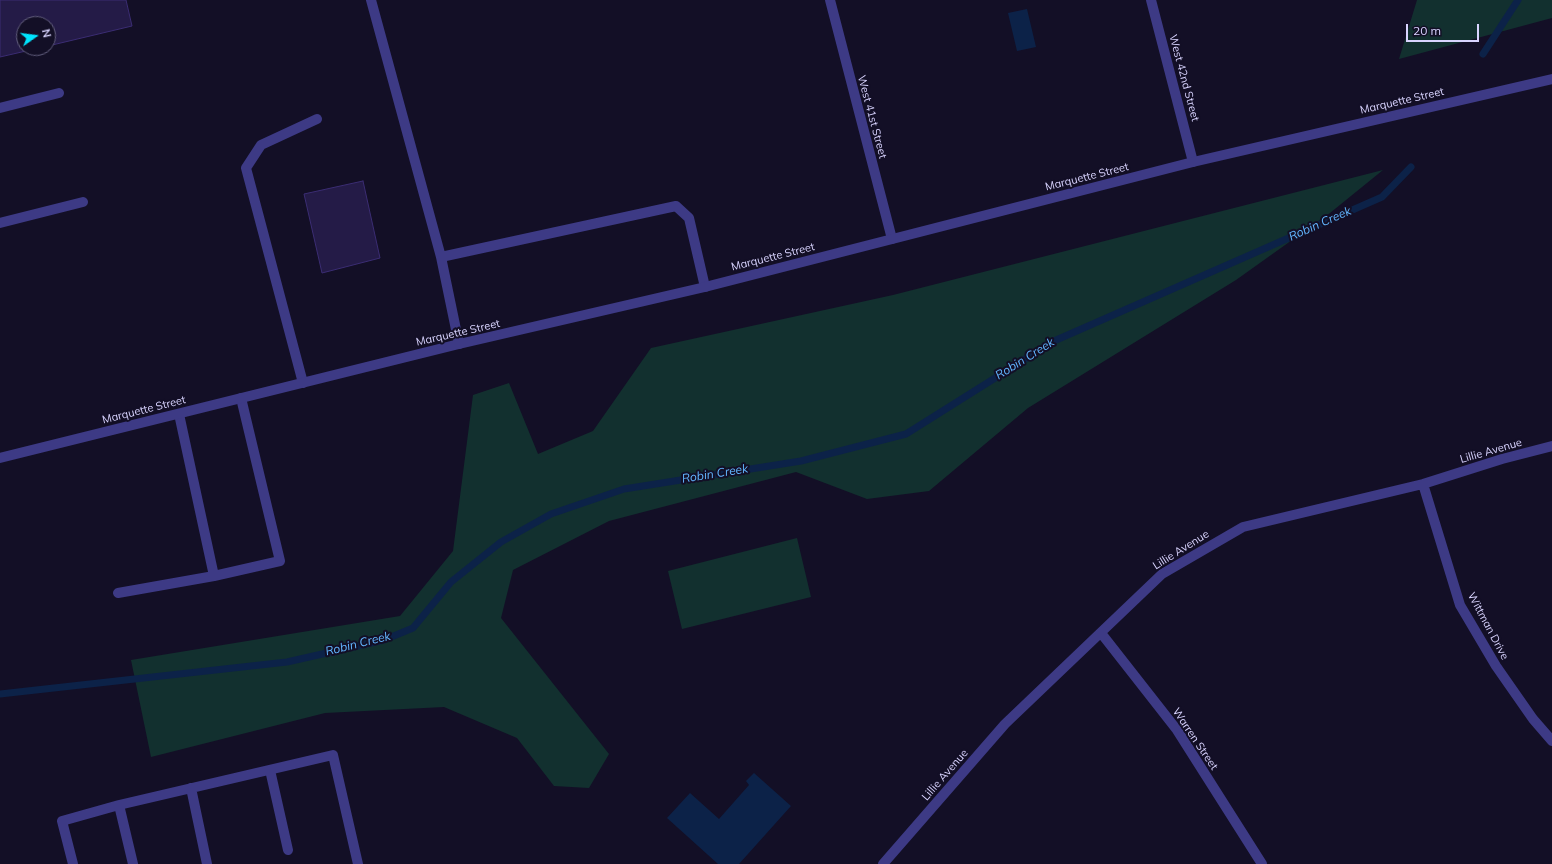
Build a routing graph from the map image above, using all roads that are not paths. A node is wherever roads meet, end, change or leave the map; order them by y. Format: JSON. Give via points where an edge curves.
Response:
{"nodes":[{"id":1,"x":372,"y":0,"type":"edge"},
{"id":2,"x":830,"y":0,"type":"edge"},
{"id":3,"x":1151,"y":0,"type":"edge"},
{"id":4,"x":1552,"y":79,"type":"edge"},
{"id":5,"x":59,"y":93,"type":"dead end"},
{"id":6,"x":0,"y":108,"type":"edge"},
{"id":7,"x":317,"y":119,"type":"dead end"},
{"id":8,"x":1193,"y":162,"type":"junction"},
{"id":9,"x":83,"y":202,"type":"dead end"},
{"id":10,"x":0,"y":223,"type":"edge"},
{"id":11,"x":892,"y":239,"type":"junction"},
{"id":12,"x":441,"y":257,"type":"junction"},
{"id":13,"x":705,"y":287,"type":"junction"},
{"id":14,"x":459,"y":344,"type":"junction"},
{"id":15,"x":303,"y":383,"type":"junction"},
{"id":16,"x":241,"y":398,"type":"junction"},
{"id":17,"x":179,"y":414,"type":"junction"},
{"id":18,"x":1552,"y":446,"type":"edge"},
{"id":19,"x":0,"y":458,"type":"edge"},
{"id":20,"x":1423,"y":484,"type":"junction"},
{"id":21,"x":214,"y":576,"type":"junction"},
{"id":22,"x":118,"y":593,"type":"dead end"},
{"id":23,"x":1101,"y":633,"type":"junction"},
{"id":24,"x":1552,"y":741,"type":"edge"},
{"id":25,"x":270,"y":770,"type":"junction"},
{"id":26,"x":191,"y":788,"type":"junction"},
{"id":27,"x":119,"y":805,"type":"junction"},
{"id":28,"x":288,"y":850,"type":"dead end"},
{"id":29,"x":73,"y":864,"type":"edge"},
{"id":30,"x":133,"y":864,"type":"edge"},
{"id":31,"x":207,"y":864,"type":"edge"},
{"id":32,"x":358,"y":864,"type":"edge"},
{"id":33,"x":883,"y":864,"type":"edge"},
{"id":34,"x":1262,"y":864,"type":"edge"}],
"edges":[{"from":1,"to":12,"type":"street"},
{"from":2,"to":11,"type":"street","name":"West 41st Street"},
{"from":3,"to":8,"type":"street","name":"West 42nd Street"},
{"from":4,"to":8,"type":"street","name":"Marquette Street"},
{"from":5,"to":6,"type":"street"},
{"from":7,"to":15,"type":"street","via":[[261,145],[246,168]]},
{"from":8,"to":11,"type":"street","name":"Marquette Street"},
{"from":9,"to":10,"type":"street"},
{"from":11,"to":13,"type":"street","name":"Marquette Street"},
{"from":12,"to":13,"type":"street","via":[[676,206],[689,218]]},
{"from":12,"to":14,"type":"street"},
{"from":13,"to":14,"type":"street","name":"Marquette Street"},
{"from":14,"to":15,"type":"street","name":"Marquette Street"},
{"from":15,"to":16,"type":"street","name":"Marquette Street"},
{"from":16,"to":17,"type":"street","name":"Marquette Street"},
{"from":16,"to":21,"type":"street","via":[[280,561]]},
{"from":17,"to":19,"type":"street","name":"Marquette Street"},
{"from":17,"to":21,"type":"street"},
{"from":18,"to":20,"type":"street","name":"Lillie Avenue"},
{"from":20,"to":23,"type":"street","name":"Lillie Avenue","via":[[1243,527],[1162,574]]},
{"from":20,"to":24,"type":"street","name":"Wittman Drive","via":[[1460,604],[1496,666],[1533,719]]},
{"from":21,"to":22,"type":"street"},
{"from":23,"to":33,"type":"street","name":"Lillie Avenue","via":[[1005,724]]},
{"from":23,"to":34,"type":"street","name":"Warren Street","via":[[1177,730]]},
{"from":25,"to":26,"type":"street"},
{"from":25,"to":28,"type":"street"},
{"from":25,"to":32,"type":"street","via":[[333,755]]},
{"from":26,"to":27,"type":"street"},
{"from":26,"to":31,"type":"street"},
{"from":27,"to":29,"type":"street","via":[[62,821]]},
{"from":27,"to":30,"type":"street"}]}
